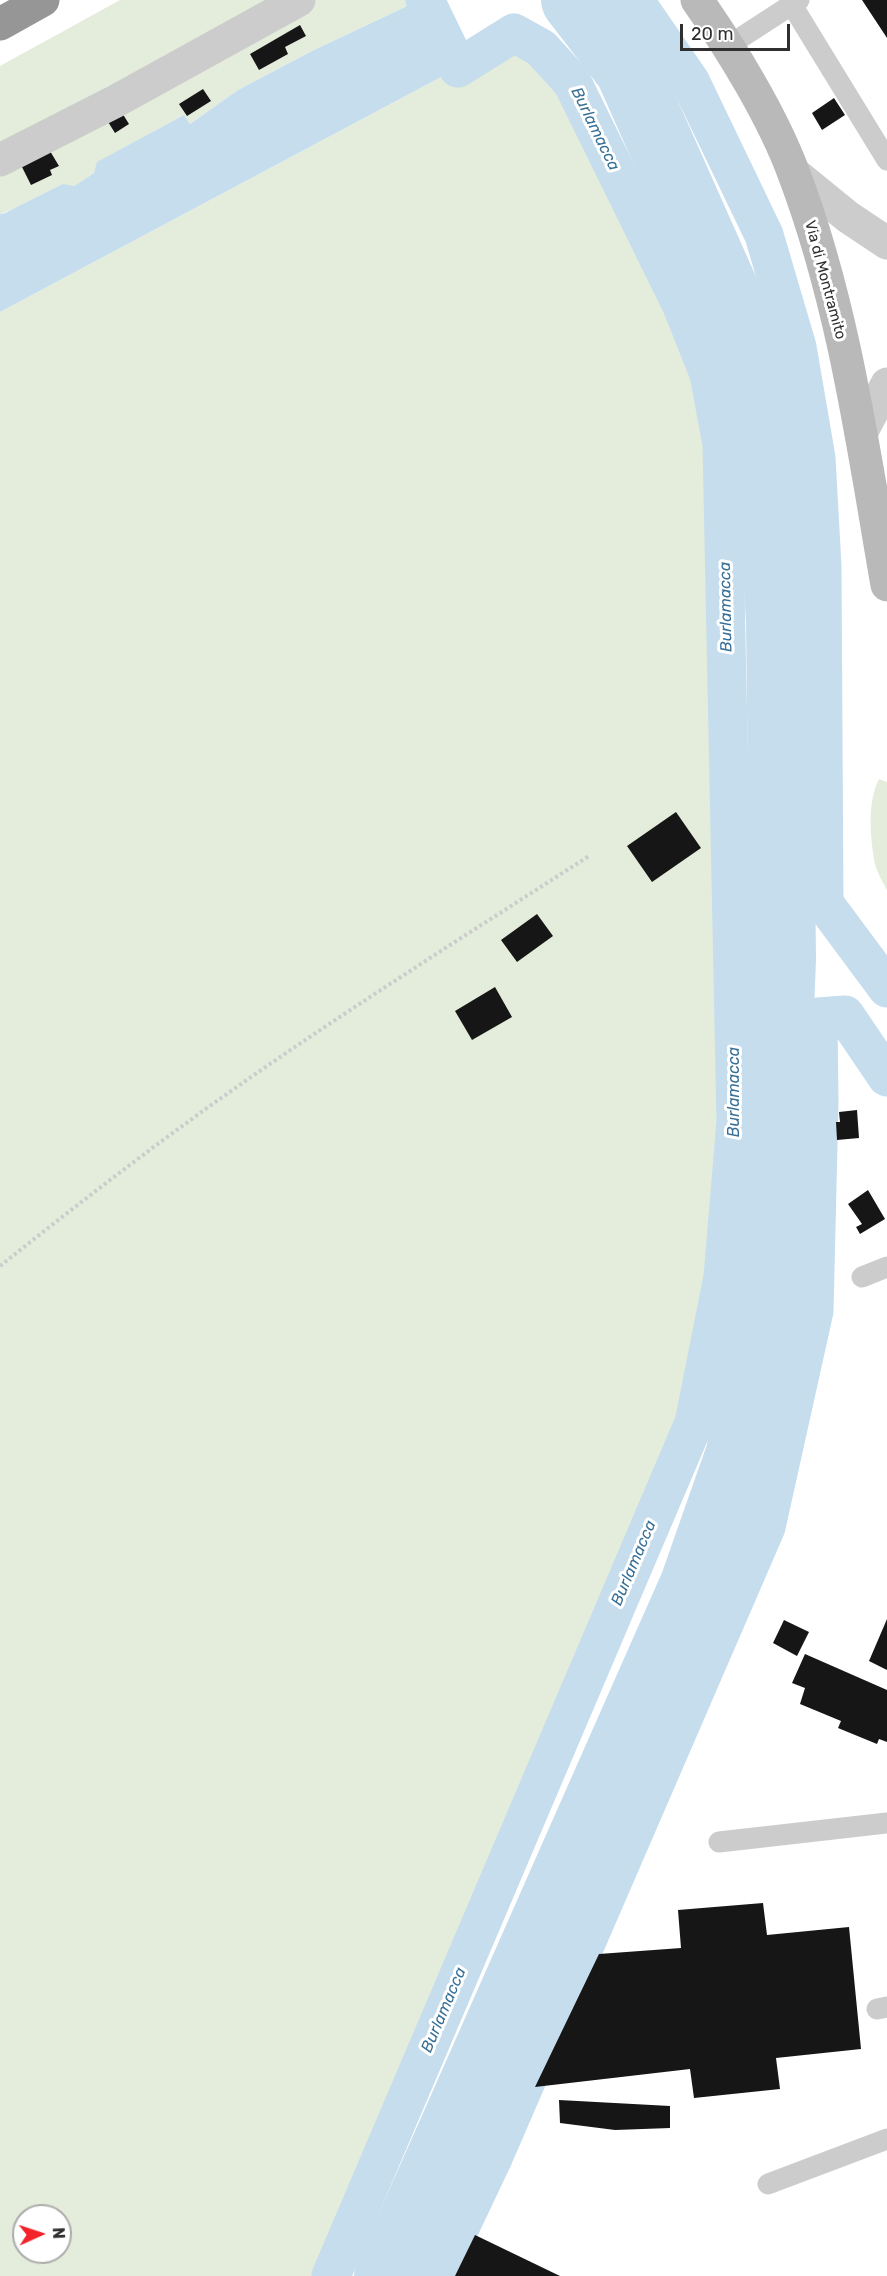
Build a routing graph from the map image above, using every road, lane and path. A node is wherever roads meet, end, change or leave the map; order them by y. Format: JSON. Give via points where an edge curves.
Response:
{"nodes":[{"id":1,"x":43,"y":0,"type":"edge"},
{"id":2,"x":299,"y":0,"type":"edge"},
{"id":3,"x":697,"y":0,"type":"edge"},
{"id":4,"x":795,"y":2,"type":"edge"},
{"id":5,"x":0,"y":24,"type":"edge"},
{"id":6,"x":728,"y":46,"type":"junction"},
{"id":7,"x":0,"y":160,"type":"edge"},
{"id":8,"x":887,"y":160,"type":"edge"},
{"id":9,"x":794,"y":172,"type":"junction"},
{"id":10,"x":887,"y":243,"type":"edge"},
{"id":11,"x":887,"y":384,"type":"edge"},
{"id":12,"x":861,"y":433,"type":"junction"},
{"id":13,"x":878,"y":475,"type":"edge"},
{"id":14,"x":887,"y":585,"type":"edge"},
{"id":15,"x":589,"y":856,"type":"dead end"},
{"id":16,"x":0,"y":1266,"type":"edge"},
{"id":17,"x":887,"y":1267,"type":"edge"},
{"id":18,"x":862,"y":1277,"type":"dead end"},
{"id":19,"x":887,"y":1823,"type":"edge"},
{"id":20,"x":718,"y":1842,"type":"dead end"},
{"id":21,"x":887,"y":2139,"type":"edge"},
{"id":22,"x":768,"y":2184,"type":"dead end"}],
"edges":[{"from":1,"to":5,"type":"highway"},
{"from":2,"to":7,"type":"street"},
{"from":3,"to":6,"type":"main road","name":"Via di Montramito"},
{"from":4,"to":6,"type":"lane"},
{"from":4,"to":8,"type":"lane"},
{"from":6,"to":9,"type":"main road","name":"Via di Montramito"},
{"from":9,"to":10,"type":"street"},
{"from":9,"to":12,"type":"main road","name":"Via di Montramito","via":[[828,283]]},
{"from":11,"to":12,"type":"street"},
{"from":12,"to":13,"type":"main road","name":"Via di Montramito"},
{"from":13,"to":14,"type":"main road","name":"Via di Montramito"},
{"from":15,"to":16,"type":"path","via":[[253,1076]]},
{"from":17,"to":18,"type":"lane"},
{"from":19,"to":20,"type":"lane"},
{"from":21,"to":22,"type":"lane"}]}
